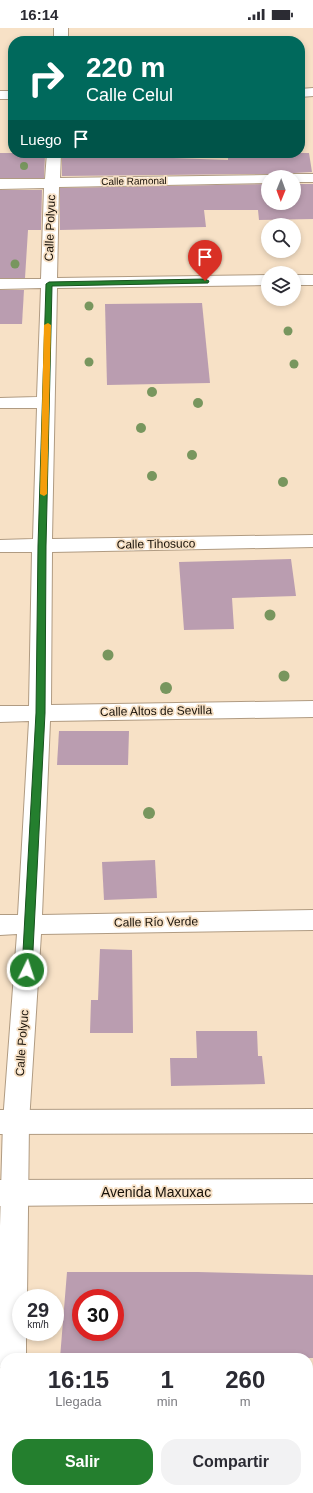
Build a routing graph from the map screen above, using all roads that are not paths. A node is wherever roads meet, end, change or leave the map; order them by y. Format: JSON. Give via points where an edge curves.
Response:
{"nodes":[{"id":1,"x":54,"y":158,"type":"edge"},
{"id":2,"x":301,"y":178,"type":"edge"},
{"id":3,"x":313,"y":178,"type":"edge"},
{"id":4,"x":261,"y":179,"type":"edge"},
{"id":5,"x":52,"y":183,"type":"junction"},
{"id":6,"x":0,"y":184,"type":"edge"},
{"id":7,"x":261,"y":280,"type":"edge"},
{"id":8,"x":301,"y":280,"type":"edge"},
{"id":9,"x":313,"y":280,"type":"edge"},
{"id":10,"x":0,"y":284,"type":"edge"},
{"id":11,"x":49,"y":284,"type":"junction"},
{"id":12,"x":46,"y":402,"type":"junction"},
{"id":13,"x":0,"y":403,"type":"edge"},
{"id":14,"x":313,"y":541,"type":"edge"},
{"id":15,"x":0,"y":546,"type":"edge"},
{"id":16,"x":42,"y":546,"type":"junction"},
{"id":17,"x":313,"y":709,"type":"edge"},
{"id":18,"x":40,"y":713,"type":"junction"},
{"id":19,"x":0,"y":714,"type":"edge"},
{"id":20,"x":313,"y":920,"type":"edge"},
{"id":21,"x":30,"y":924,"type":"junction"},
{"id":22,"x":0,"y":925,"type":"edge"},
{"id":23,"x":313,"y":1121,"type":"edge"},
{"id":24,"x":8,"y":1122,"type":"edge"},
{"id":25,"x":313,"y":1191,"type":"edge"},
{"id":26,"x":8,"y":1193,"type":"edge"},
{"id":27,"x":11,"y":1353,"type":"edge"}],
"edges":[{"from":1,"to":5,"type":"street","name":"Calle Polyuc"},
{"from":2,"to":3,"type":"street"},
{"from":4,"to":5,"type":"street","name":"Calle Ramonal"},
{"from":5,"to":6,"type":"street","name":"Calle Ramonal"},
{"from":5,"to":11,"type":"street","name":"Calle Polyuc"},
{"from":7,"to":11,"type":"street"},
{"from":8,"to":9,"type":"street"},
{"from":10,"to":11,"type":"street"},
{"from":11,"to":12,"type":"street","name":"Calle Polyuc"},
{"from":12,"to":13,"type":"street"},
{"from":12,"to":16,"type":"street","name":"Calle Polyuc"},
{"from":14,"to":16,"type":"street","name":"Calle Tihosuco"},
{"from":15,"to":16,"type":"street","name":"Calle Tihosuco"},
{"from":16,"to":18,"type":"street","name":"Calle Polyuc"},
{"from":17,"to":18,"type":"street","name":"Calle Altos de Sevilla"},
{"from":18,"to":19,"type":"street","name":"Calle Altos de Sevilla"},
{"from":18,"to":21,"type":"street","name":"Calle Polyuc"},
{"from":20,"to":21,"type":"street","name":"Calle Río Verde"},
{"from":21,"to":22,"type":"street","name":"Calle Río Verde"},
{"from":21,"to":24,"type":"street","name":"Calle Polyuc"},
{"from":23,"to":24,"type":"street"},
{"from":24,"to":26,"type":"street","name":"Calle Polyuc"},
{"from":25,"to":26,"type":"street","name":"Avenida Maxuxac"},
{"from":26,"to":27,"type":"street","name":"Calle Polyuc"}]}
